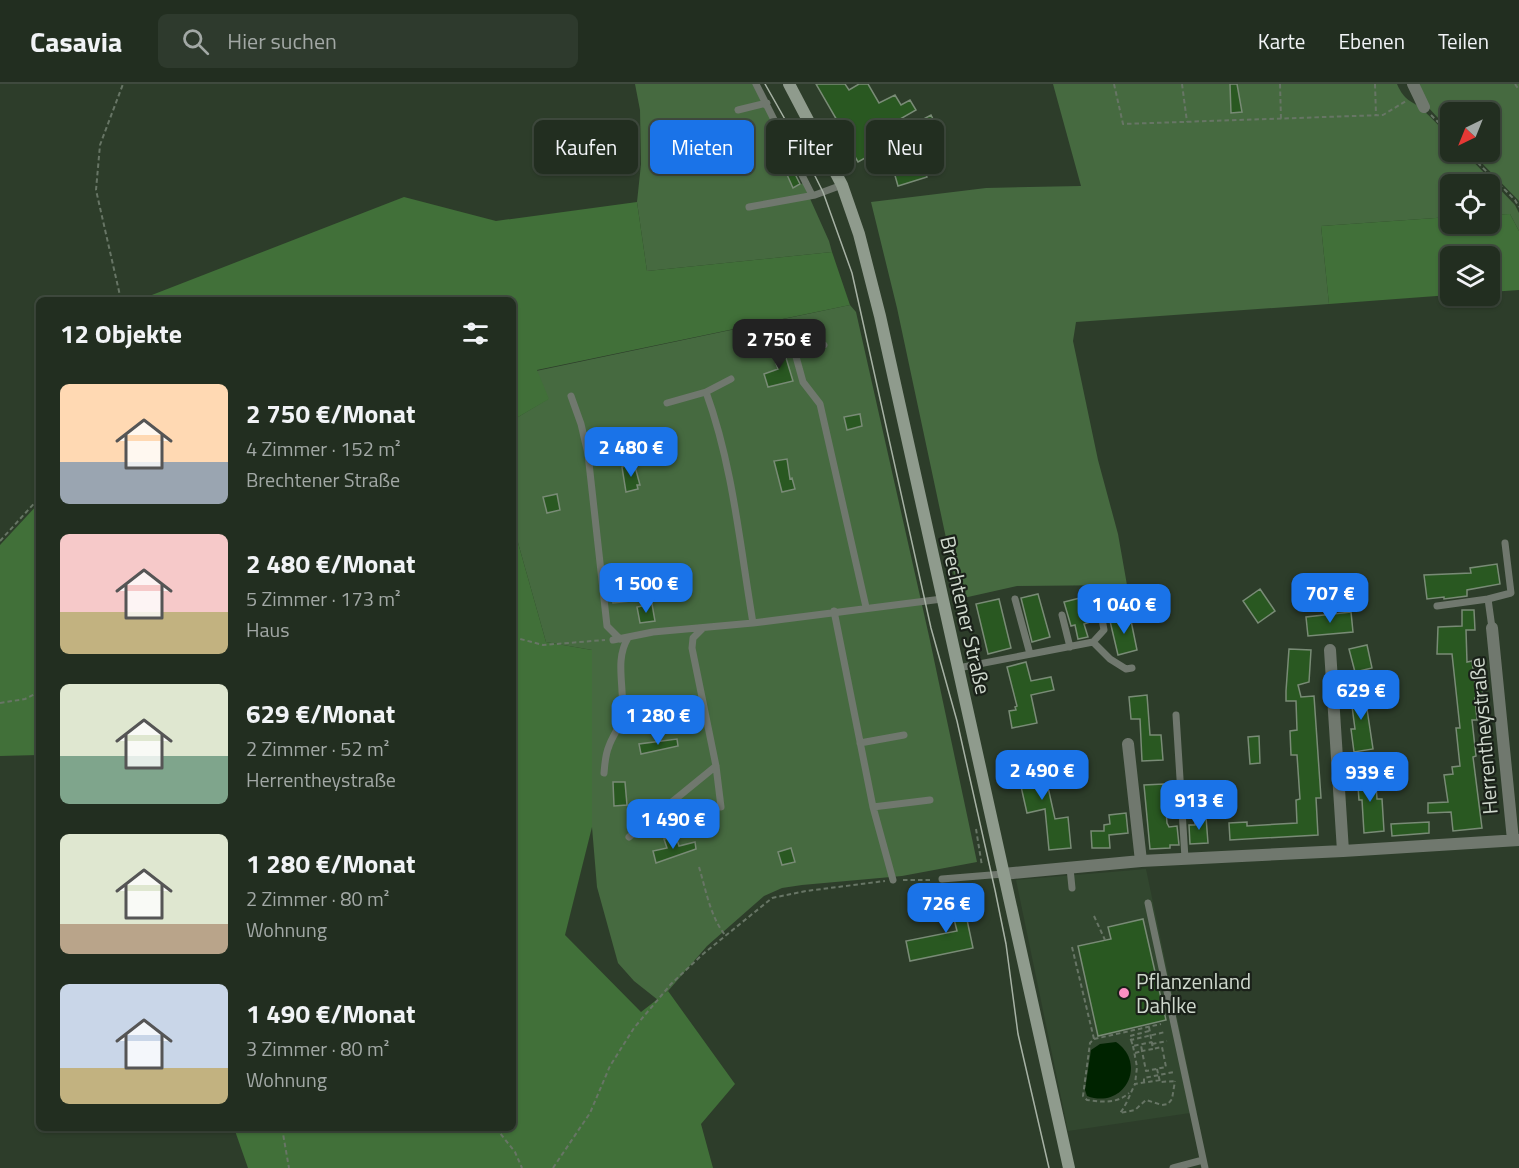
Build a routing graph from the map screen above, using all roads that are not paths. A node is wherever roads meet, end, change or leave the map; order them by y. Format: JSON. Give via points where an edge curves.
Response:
{"nodes":[{"id":1,"x":756,"y":84,"type":"edge"},
{"id":2,"x":789,"y":84,"type":"edge"},
{"id":3,"x":1415,"y":90,"type":"edge"},
{"id":4,"x":767,"y":103,"type":"junction"},
{"id":5,"x":1424,"y":107,"type":"road end"},
{"id":6,"x":738,"y":110,"type":"dead end"},
{"id":7,"x":775,"y":120,"type":"edge"},
{"id":8,"x":808,"y":120,"type":"edge"},
{"id":9,"x":802,"y":174,"type":"edge"},
{"id":10,"x":837,"y":174,"type":"edge"},
{"id":11,"x":842,"y":184,"type":"junction"},
{"id":12,"x":812,"y":195,"type":"junction"},
{"id":13,"x":749,"y":207,"type":"dead end"},
{"id":14,"x":824,"y":345,"type":"dead end"},
{"id":15,"x":731,"y":379,"type":"dead end"},
{"id":16,"x":706,"y":392,"type":"junction"},
{"id":17,"x":571,"y":396,"type":"dead end"},
{"id":18,"x":667,"y":403,"type":"dead end"},
{"id":19,"x":1505,"y":543,"type":"dead end"},
{"id":20,"x":942,"y":599,"type":"junction"},
{"id":21,"x":1015,"y":599,"type":"dead end"},
{"id":22,"x":1488,"y":599,"type":"junction"},
{"id":23,"x":1437,"y":606,"type":"dead end"},
{"id":24,"x":866,"y":608,"type":"junction"},
{"id":25,"x":834,"y":612,"type":"junction"},
{"id":26,"x":1062,"y":615,"type":"dead end"},
{"id":27,"x":1104,"y":615,"type":"dead end"},
{"id":28,"x":753,"y":623,"type":"junction"},
{"id":29,"x":703,"y":628,"type":"junction"},
{"id":30,"x":1492,"y":628,"type":"joint"},
{"id":31,"x":621,"y":639,"type":"junction"},
{"id":32,"x":1093,"y":642,"type":"junction"},
{"id":33,"x":1070,"y":647,"type":"junction"},
{"id":34,"x":1330,"y":650,"type":"dead end"},
{"id":35,"x":1030,"y":654,"type":"junction"},
{"id":36,"x":958,"y":668,"type":"junction"},
{"id":37,"x":1132,"y":668,"type":"dead end"},
{"id":38,"x":1176,"y":715,"type":"dead end"},
{"id":39,"x":904,"y":735,"type":"dead end"},
{"id":40,"x":860,"y":743,"type":"junction"},
{"id":41,"x":1128,"y":744,"type":"dead end"},
{"id":42,"x":716,"y":766,"type":"junction"},
{"id":43,"x":604,"y":773,"type":"dead end"},
{"id":44,"x":930,"y":800,"type":"dead end"},
{"id":45,"x":721,"y":807,"type":"dead end"},
{"id":46,"x":873,"y":807,"type":"junction"},
{"id":47,"x":629,"y":837,"type":"dead end"},
{"id":48,"x":1516,"y":840,"type":"edge"},
{"id":49,"x":1343,"y":851,"type":"junction"},
{"id":50,"x":1185,"y":858,"type":"junction"},
{"id":51,"x":1141,"y":861,"type":"junction"},
{"id":52,"x":1070,"y":868,"type":"junction"},
{"id":53,"x":1003,"y":874,"type":"junction"},
{"id":54,"x":942,"y":879,"type":"road end"},
{"id":55,"x":893,"y":880,"type":"road end"},
{"id":56,"x":1072,"y":888,"type":"dead end"},
{"id":57,"x":1148,"y":903,"type":"dead end"},
{"id":58,"x":1203,"y":1160,"type":"junction"},
{"id":59,"x":1069,"y":1168,"type":"edge"},
{"id":60,"x":1173,"y":1168,"type":"edge"},
{"id":61,"x":1205,"y":1168,"type":"edge"}],
"edges":[{"from":1,"to":4,"type":"lane"},
{"from":2,"to":8,"type":"main road","name":"Brechtener Straße"},
{"from":3,"to":5,"type":"street"},
{"from":4,"to":6,"type":"lane"},
{"from":4,"to":7,"type":"lane"},
{"from":9,"to":12,"type":"lane"},
{"from":10,"to":11,"type":"main road","name":"Brechtener Straße"},
{"from":11,"to":12,"type":"lane"},
{"from":11,"to":20,"type":"main road","name":"Brechtener Straße","via":[[880,316]]},
{"from":12,"to":13,"type":"lane"},
{"from":14,"to":24,"type":"lane","via":[[795,353],[803,382],[820,404]]},
{"from":15,"to":16,"type":"lane"},
{"from":16,"to":18,"type":"lane"},
{"from":16,"to":28,"type":"lane","via":[[720,428],[729,470]]},
{"from":17,"to":31,"type":"lane","via":[[588,454],[608,626]]},
{"from":19,"to":22,"type":"lane","via":[[1511,593]]},
{"from":20,"to":24,"type":"lane"},
{"from":20,"to":36,"type":"main road","name":"Brechtener Straße"},
{"from":21,"to":35,"type":"lane"},
{"from":22,"to":23,"type":"lane"},
{"from":22,"to":30,"type":"lane"},
{"from":24,"to":25,"type":"lane"},
{"from":25,"to":28,"type":"lane"},
{"from":25,"to":40,"type":"lane"},
{"from":26,"to":33,"type":"lane"},
{"from":27,"to":32,"type":"lane","via":[[1104,630]]},
{"from":28,"to":29,"type":"lane"},
{"from":29,"to":31,"type":"lane"},
{"from":29,"to":42,"type":"lane","via":[[693,638],[692,648]]},
{"from":30,"to":48,"type":"street","name":"Herrentheystraße"},
{"from":31,"to":43,"type":"lane","via":[[621,721],[609,744]]},
{"from":32,"to":33,"type":"lane"},
{"from":32,"to":37,"type":"lane","via":[[1110,659],[1126,669]]},
{"from":33,"to":35,"type":"lane"},
{"from":34,"to":49,"type":"street"},
{"from":35,"to":36,"type":"lane"},
{"from":36,"to":53,"type":"main road","name":"Brechtener Straße"},
{"from":38,"to":50,"type":"lane"},
{"from":39,"to":40,"type":"lane"},
{"from":40,"to":46,"type":"lane"},
{"from":41,"to":51,"type":"street"},
{"from":42,"to":45,"type":"lane"},
{"from":42,"to":47,"type":"lane"},
{"from":44,"to":46,"type":"lane"},
{"from":46,"to":55,"type":"lane"},
{"from":48,"to":49,"type":"street","name":"Herrentheystraße"},
{"from":49,"to":50,"type":"street","name":"Herrentheystraße"},
{"from":50,"to":51,"type":"street","name":"Herrentheystraße"},
{"from":51,"to":52,"type":"street","name":"Herrentheystraße"},
{"from":52,"to":53,"type":"street","name":"Herrentheystraße"},
{"from":52,"to":56,"type":"lane"},
{"from":53,"to":54,"type":"lane"},
{"from":53,"to":59,"type":"main road","name":"Brechtener Straße"},
{"from":57,"to":58,"type":"lane"},
{"from":58,"to":60,"type":"lane"},
{"from":58,"to":61,"type":"lane"}]}
